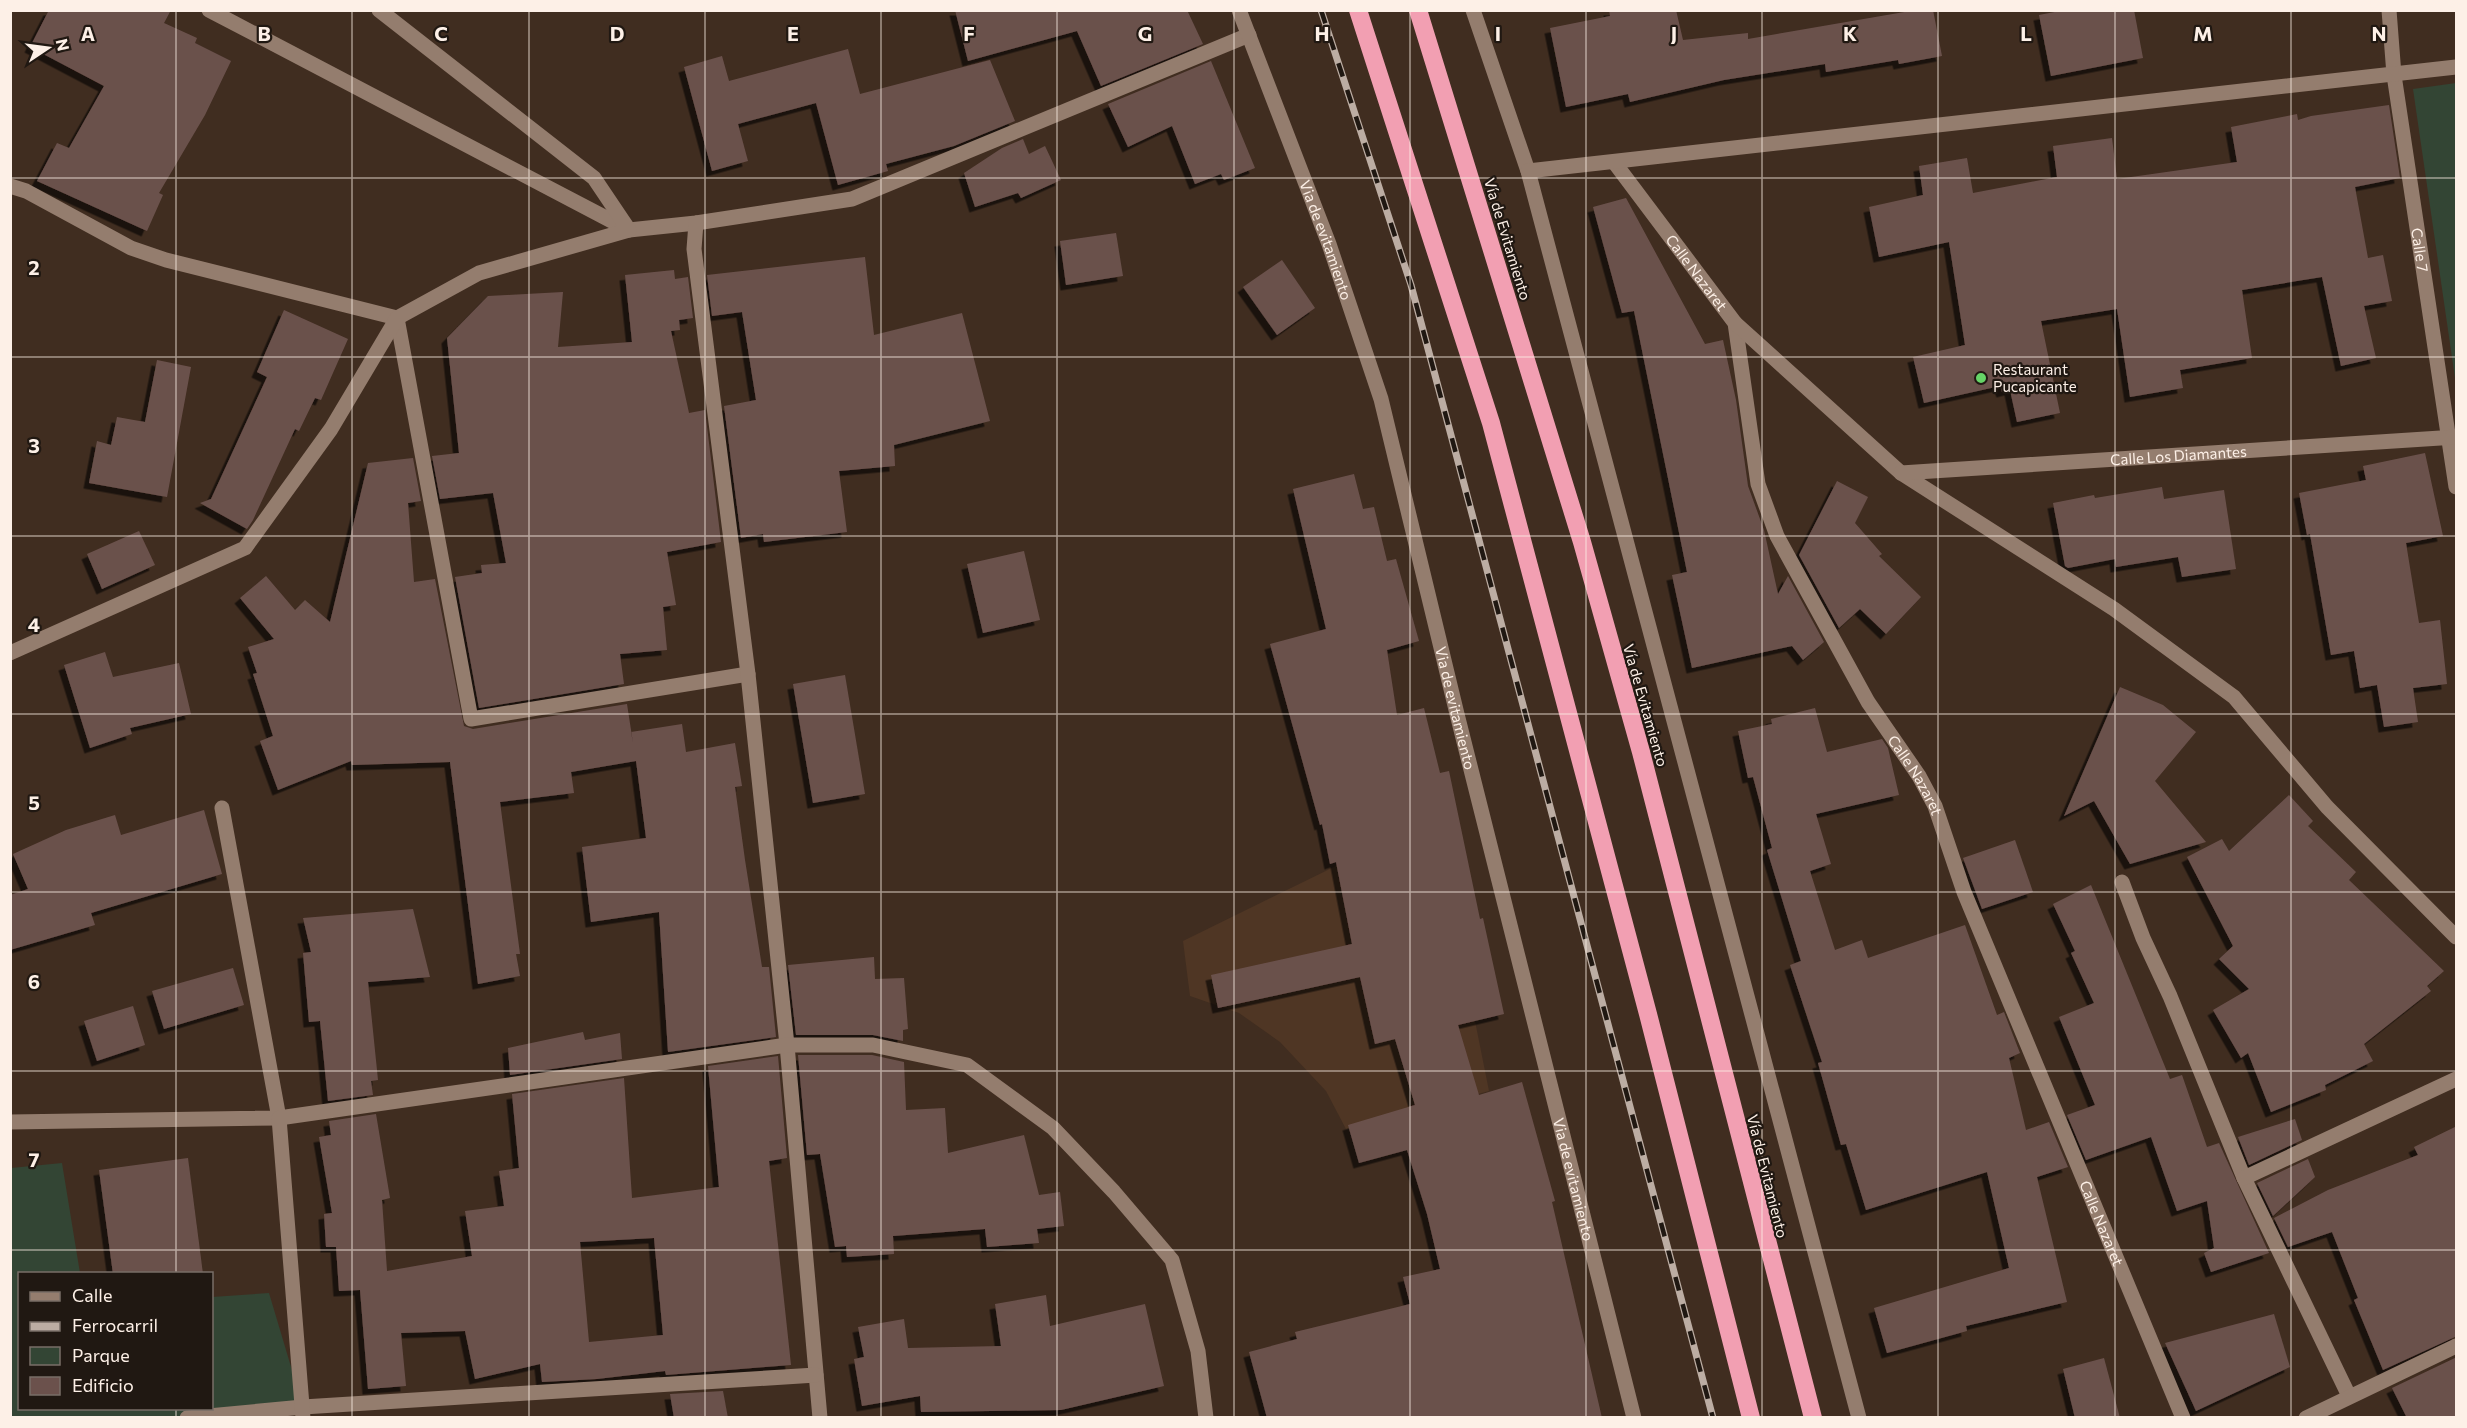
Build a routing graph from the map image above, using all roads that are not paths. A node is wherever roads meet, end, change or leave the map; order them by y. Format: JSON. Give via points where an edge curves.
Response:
{"nodes":[{"id":1,"x":209,"y":10,"type":"edge"},
{"id":2,"x":379,"y":10,"type":"edge"},
{"id":3,"x":1239,"y":10,"type":"edge"},
{"id":4,"x":1358,"y":10,"type":"edge"},
{"id":5,"x":1418,"y":10,"type":"edge"},
{"id":6,"x":1473,"y":10,"type":"edge"},
{"id":7,"x":2389,"y":10,"type":"edge"},
{"id":8,"x":1249,"y":35,"type":"junction"},
{"id":9,"x":2457,"y":67,"type":"edge"},
{"id":10,"x":2394,"y":75,"type":"junction"},
{"id":11,"x":1614,"y":162,"type":"junction"},
{"id":12,"x":1528,"y":171,"type":"junction"},
{"id":13,"x":10,"y":186,"type":"edge"},
{"id":14,"x":696,"y":223,"type":"junction"},
{"id":15,"x":629,"y":230,"type":"junction"},
{"id":16,"x":396,"y":318,"type":"junction"},
{"id":17,"x":1735,"y":323,"type":"junction"},
{"id":18,"x":2454,"y":438,"type":"edge"},
{"id":19,"x":1900,"y":473,"type":"junction"},
{"id":20,"x":2457,"y":487,"type":"edge"},
{"id":21,"x":10,"y":653,"type":"edge"},
{"id":22,"x":748,"y":674,"type":"junction"},
{"id":23,"x":222,"y":808,"type":"dead end"},
{"id":24,"x":2122,"y":882,"type":"dead end"},
{"id":25,"x":2457,"y":937,"type":"edge"},
{"id":26,"x":788,"y":1045,"type":"junction"},
{"id":27,"x":2457,"y":1079,"type":"edge"},
{"id":28,"x":279,"y":1118,"type":"junction"},
{"id":29,"x":10,"y":1122,"type":"edge"},
{"id":30,"x":2244,"y":1178,"type":"junction"},
{"id":31,"x":2457,"y":1346,"type":"edge"},
{"id":32,"x":816,"y":1375,"type":"junction"},
{"id":33,"x":2349,"y":1396,"type":"junction"},
{"id":34,"x":303,"y":1412,"type":"edge"},
{"id":35,"x":187,"y":1418,"type":"edge"},
{"id":36,"x":820,"y":1418,"type":"edge"},
{"id":37,"x":1206,"y":1418,"type":"edge"},
{"id":38,"x":1634,"y":1418,"type":"edge"},
{"id":39,"x":1750,"y":1418,"type":"edge"},
{"id":40,"x":1813,"y":1418,"type":"edge"},
{"id":41,"x":1859,"y":1418,"type":"edge"},
{"id":42,"x":2183,"y":1418,"type":"edge"},
{"id":43,"x":2306,"y":1418,"type":"edge"}],
"edges":[{"from":1,"to":15,"type":"street"},
{"from":2,"to":15,"type":"street","via":[[594,178]]},
{"from":3,"to":8,"type":"street","name":"Via de evitamiento"},
{"from":4,"to":39,"type":"highway","via":[[1491,423],[1645,1002]]},
{"from":5,"to":40,"type":"highway","name":"Vía de Evitamiento","via":[[1582,542],[1641,752]]},
{"from":6,"to":12,"type":"street"},
{"from":7,"to":10,"type":"street","name":"Calle 7"},
{"from":8,"to":14,"type":"street","via":[[852,199]]},
{"from":8,"to":38,"type":"street","name":"Via de evitamiento","via":[[1329,244],[1381,399]]},
{"from":9,"to":10,"type":"street"},
{"from":10,"to":11,"type":"street"},
{"from":10,"to":18,"type":"street","name":"Calle 7"},
{"from":11,"to":12,"type":"street"},
{"from":11,"to":17,"type":"street","name":"Calle Nazaret"},
{"from":12,"to":41,"type":"street"},
{"from":13,"to":16,"type":"street","via":[[140,251],[166,260]]},
{"from":14,"to":15,"type":"street"},
{"from":14,"to":22,"type":"street","via":[[694,249]]},
{"from":15,"to":16,"type":"street","via":[[479,273]]},
{"from":16,"to":21,"type":"street","via":[[331,429],[245,548]]},
{"from":16,"to":22,"type":"street","via":[[471,718]]},
{"from":17,"to":19,"type":"street"},
{"from":17,"to":42,"type":"street","name":"Calle Nazaret","via":[[1758,484],[1776,536],[1868,702],[1935,806],[1964,892]]},
{"from":18,"to":19,"type":"street","name":"Calle Los Diamantes"},
{"from":18,"to":20,"type":"street","name":"Calle 7"},
{"from":19,"to":25,"type":"street","via":[[2114,609],[2234,697],[2327,807]]},
{"from":22,"to":26,"type":"street"},
{"from":23,"to":28,"type":"street"},
{"from":24,"to":30,"type":"street"},
{"from":26,"to":28,"type":"street"},
{"from":26,"to":32,"type":"street"},
{"from":26,"to":37,"type":"street","via":[[873,1044],[967,1065],[1053,1128],[1172,1260],[1198,1351]]},
{"from":27,"to":30,"type":"street"},
{"from":28,"to":29,"type":"street"},
{"from":28,"to":34,"type":"street"},
{"from":30,"to":33,"type":"street"},
{"from":31,"to":33,"type":"street"},
{"from":32,"to":34,"type":"street"},
{"from":32,"to":36,"type":"street"},
{"from":33,"to":43,"type":"street"},
{"from":34,"to":35,"type":"street"}]}
